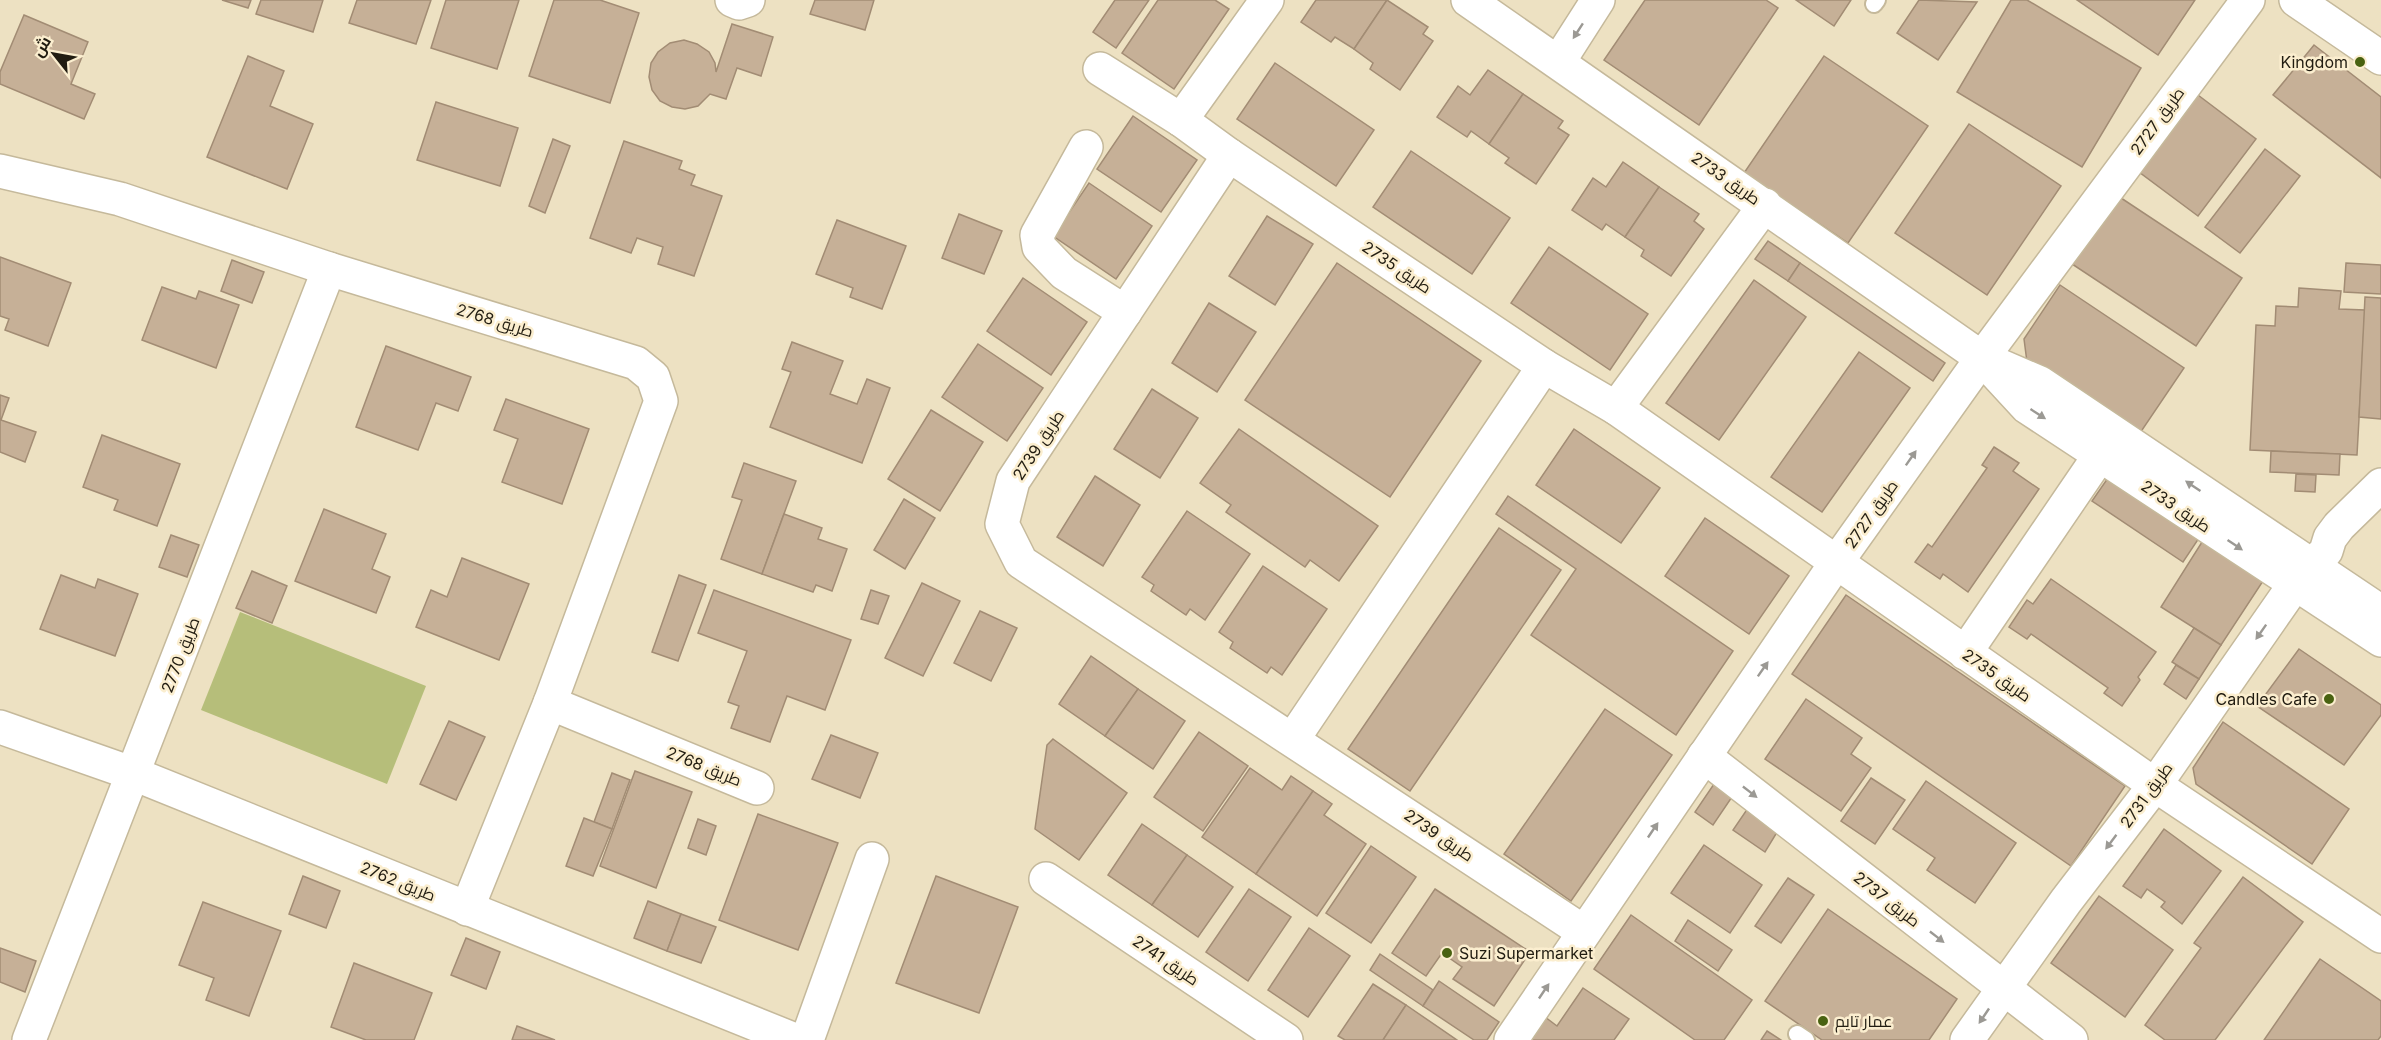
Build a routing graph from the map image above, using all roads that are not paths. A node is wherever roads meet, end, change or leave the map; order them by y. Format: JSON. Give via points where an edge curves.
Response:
{"nodes":[{"id":1,"x":732,"y":0,"type":"edge"},
{"id":2,"x":748,"y":0,"type":"edge"},
{"id":3,"x":1267,"y":0,"type":"edge"},
{"id":4,"x":1468,"y":0,"type":"edge"},
{"id":5,"x":1598,"y":0,"type":"edge"},
{"id":6,"x":2248,"y":0,"type":"edge"},
{"id":7,"x":2296,"y":0,"type":"edge"},
{"id":8,"x":2328,"y":0,"type":"edge"},
{"id":9,"x":2381,"y":36,"type":"edge"},
{"id":10,"x":2381,"y":58,"type":"edge"},
{"id":11,"x":1559,"y":61,"type":"junction"},
{"id":12,"x":1100,"y":69,"type":"dead end"},
{"id":13,"x":1181,"y":120,"type":"junction"},
{"id":14,"x":1086,"y":147,"type":"dead end"},
{"id":15,"x":1229,"y":155,"type":"junction"},
{"id":16,"x":0,"y":171,"type":"edge"},
{"id":17,"x":1765,"y":205,"type":"junction"},
{"id":18,"x":329,"y":269,"type":"junction"},
{"id":19,"x":1125,"y":312,"type":"junction"},
{"id":20,"x":1982,"y":358,"type":"junction"},
{"id":21,"x":1544,"y":366,"type":"junction"},
{"id":22,"x":1616,"y":408,"type":"junction"},
{"id":23,"x":2100,"y":455,"type":"junction"},
{"id":24,"x":2381,"y":485,"type":"edge"},
{"id":25,"x":2381,"y":513,"type":"edge"},
{"id":26,"x":1836,"y":563,"type":"junction"},
{"id":27,"x":2310,"y":567,"type":"junction"},
{"id":28,"x":2381,"y":612,"type":"edge"},
{"id":29,"x":2381,"y":640,"type":"edge"},
{"id":30,"x":1965,"y":653,"type":"junction"},
{"id":31,"x":550,"y":703,"type":"junction"},
{"id":32,"x":0,"y":727,"type":"edge"},
{"id":33,"x":1293,"y":739,"type":"junction"},
{"id":34,"x":1704,"y":756,"type":"junction"},
{"id":35,"x":134,"y":774,"type":"junction"},
{"id":36,"x":2155,"y":785,"type":"junction"},
{"id":37,"x":758,"y":788,"type":"dead end"},
{"id":38,"x":872,"y":860,"type":"dead end"},
{"id":39,"x":1046,"y":879,"type":"dead end"},
{"id":40,"x":467,"y":909,"type":"junction"},
{"id":41,"x":1584,"y":932,"type":"junction"},
{"id":42,"x":2381,"y":936,"type":"edge"},
{"id":43,"x":2002,"y":989,"type":"junction"},
{"id":44,"x":29,"y":1040,"type":"edge"},
{"id":45,"x":795,"y":1040,"type":"edge"},
{"id":46,"x":807,"y":1040,"type":"edge"},
{"id":47,"x":1286,"y":1040,"type":"edge"},
{"id":48,"x":1511,"y":1040,"type":"edge"},
{"id":49,"x":1967,"y":1040,"type":"edge"},
{"id":50,"x":2071,"y":1040,"type":"edge"}],
"edges":[{"from":1,"to":2,"type":"street"},
{"from":3,"to":13,"type":"street"},
{"from":4,"to":11,"type":"street","name":"طريق 2733"},
{"from":5,"to":11,"type":"street","one_way":true},
{"from":6,"to":20,"type":"street","name":"طريق 2727"},
{"from":7,"to":10,"type":"street"},
{"from":8,"to":9,"type":"street"},
{"from":11,"to":17,"type":"street","name":"طريق 2733"},
{"from":12,"to":13,"type":"street","name":"طريق 2735"},
{"from":13,"to":15,"type":"street","name":"طريق 2735"},
{"from":14,"to":19,"type":"street","via":[[1037,234],[1039,247],[1064,273]]},
{"from":15,"to":19,"type":"street","name":"طريق 2739"},
{"from":15,"to":21,"type":"street","name":"طريق 2735"},
{"from":16,"to":18,"type":"street","name":"طريق 2768","via":[[120,199]]},
{"from":17,"to":20,"type":"street","name":"طريق 2733"},
{"from":17,"to":22,"type":"street"},
{"from":18,"to":31,"type":"street","name":"طريق 2768","via":[[636,363],[653,377],[661,401]]},
{"from":18,"to":35,"type":"street","name":"طريق 2770"},
{"from":19,"to":33,"type":"street","name":"طريق 2739","via":[[1013,481],[1002,524],[1021,561]]},
{"from":20,"to":23,"type":"street","name":"طريق 2733","one_way":true,"via":[[2027,407]]},
{"from":26,"to":20,"type":"street","name":"طريق 2727","one_way":true},
{"from":27,"to":20,"type":"street","name":"طريق 2733","one_way":true,"via":[[2040,384]]},
{"from":21,"to":22,"type":"street","name":"طريق 2735"},
{"from":21,"to":33,"type":"street"},
{"from":22,"to":26,"type":"street","name":"طريق 2735"},
{"from":23,"to":27,"type":"street","name":"طريق 2733","one_way":true},
{"from":23,"to":30,"type":"street"},
{"from":24,"to":27,"type":"street","name":"طريق 2731","via":[[2339,526]]},
{"from":25,"to":27,"type":"street","via":[[2350,542]]},
{"from":26,"to":30,"type":"street","name":"طريق 2735"},
{"from":34,"to":26,"type":"street","name":"طريق 2727","one_way":true},
{"from":27,"to":28,"type":"street","name":"طريق 2733"},
{"from":27,"to":29,"type":"street","name":"طريق 2733"},
{"from":27,"to":36,"type":"street","name":"طريق 2731","one_way":true},
{"from":30,"to":36,"type":"street","name":"طريق 2735"},
{"from":31,"to":37,"type":"street","name":"طريق 2768"},
{"from":31,"to":40,"type":"street","name":"طريق 2768"},
{"from":32,"to":35,"type":"street","name":"طريق 2762"},
{"from":33,"to":41,"type":"street","name":"طريق 2739"},
{"from":41,"to":34,"type":"street","name":"طريق 2727","one_way":true},
{"from":34,"to":43,"type":"street","name":"طريق 2737","one_way":true},
{"from":35,"to":40,"type":"street","name":"طريق 2762"},
{"from":35,"to":44,"type":"street","name":"طريق 2770"},
{"from":36,"to":42,"type":"street","name":"طريق 2735"},
{"from":36,"to":43,"type":"street","name":"طريق 2731","one_way":true},
{"from":38,"to":46,"type":"street"},
{"from":39,"to":47,"type":"street","name":"طريق 2741"},
{"from":40,"to":45,"type":"street","name":"طريق 2762"},
{"from":48,"to":41,"type":"street","name":"طريق 2727","one_way":true},
{"from":43,"to":49,"type":"street","name":"طريق 2731","one_way":true},
{"from":43,"to":50,"type":"street","name":"طريق 2737"}]}
